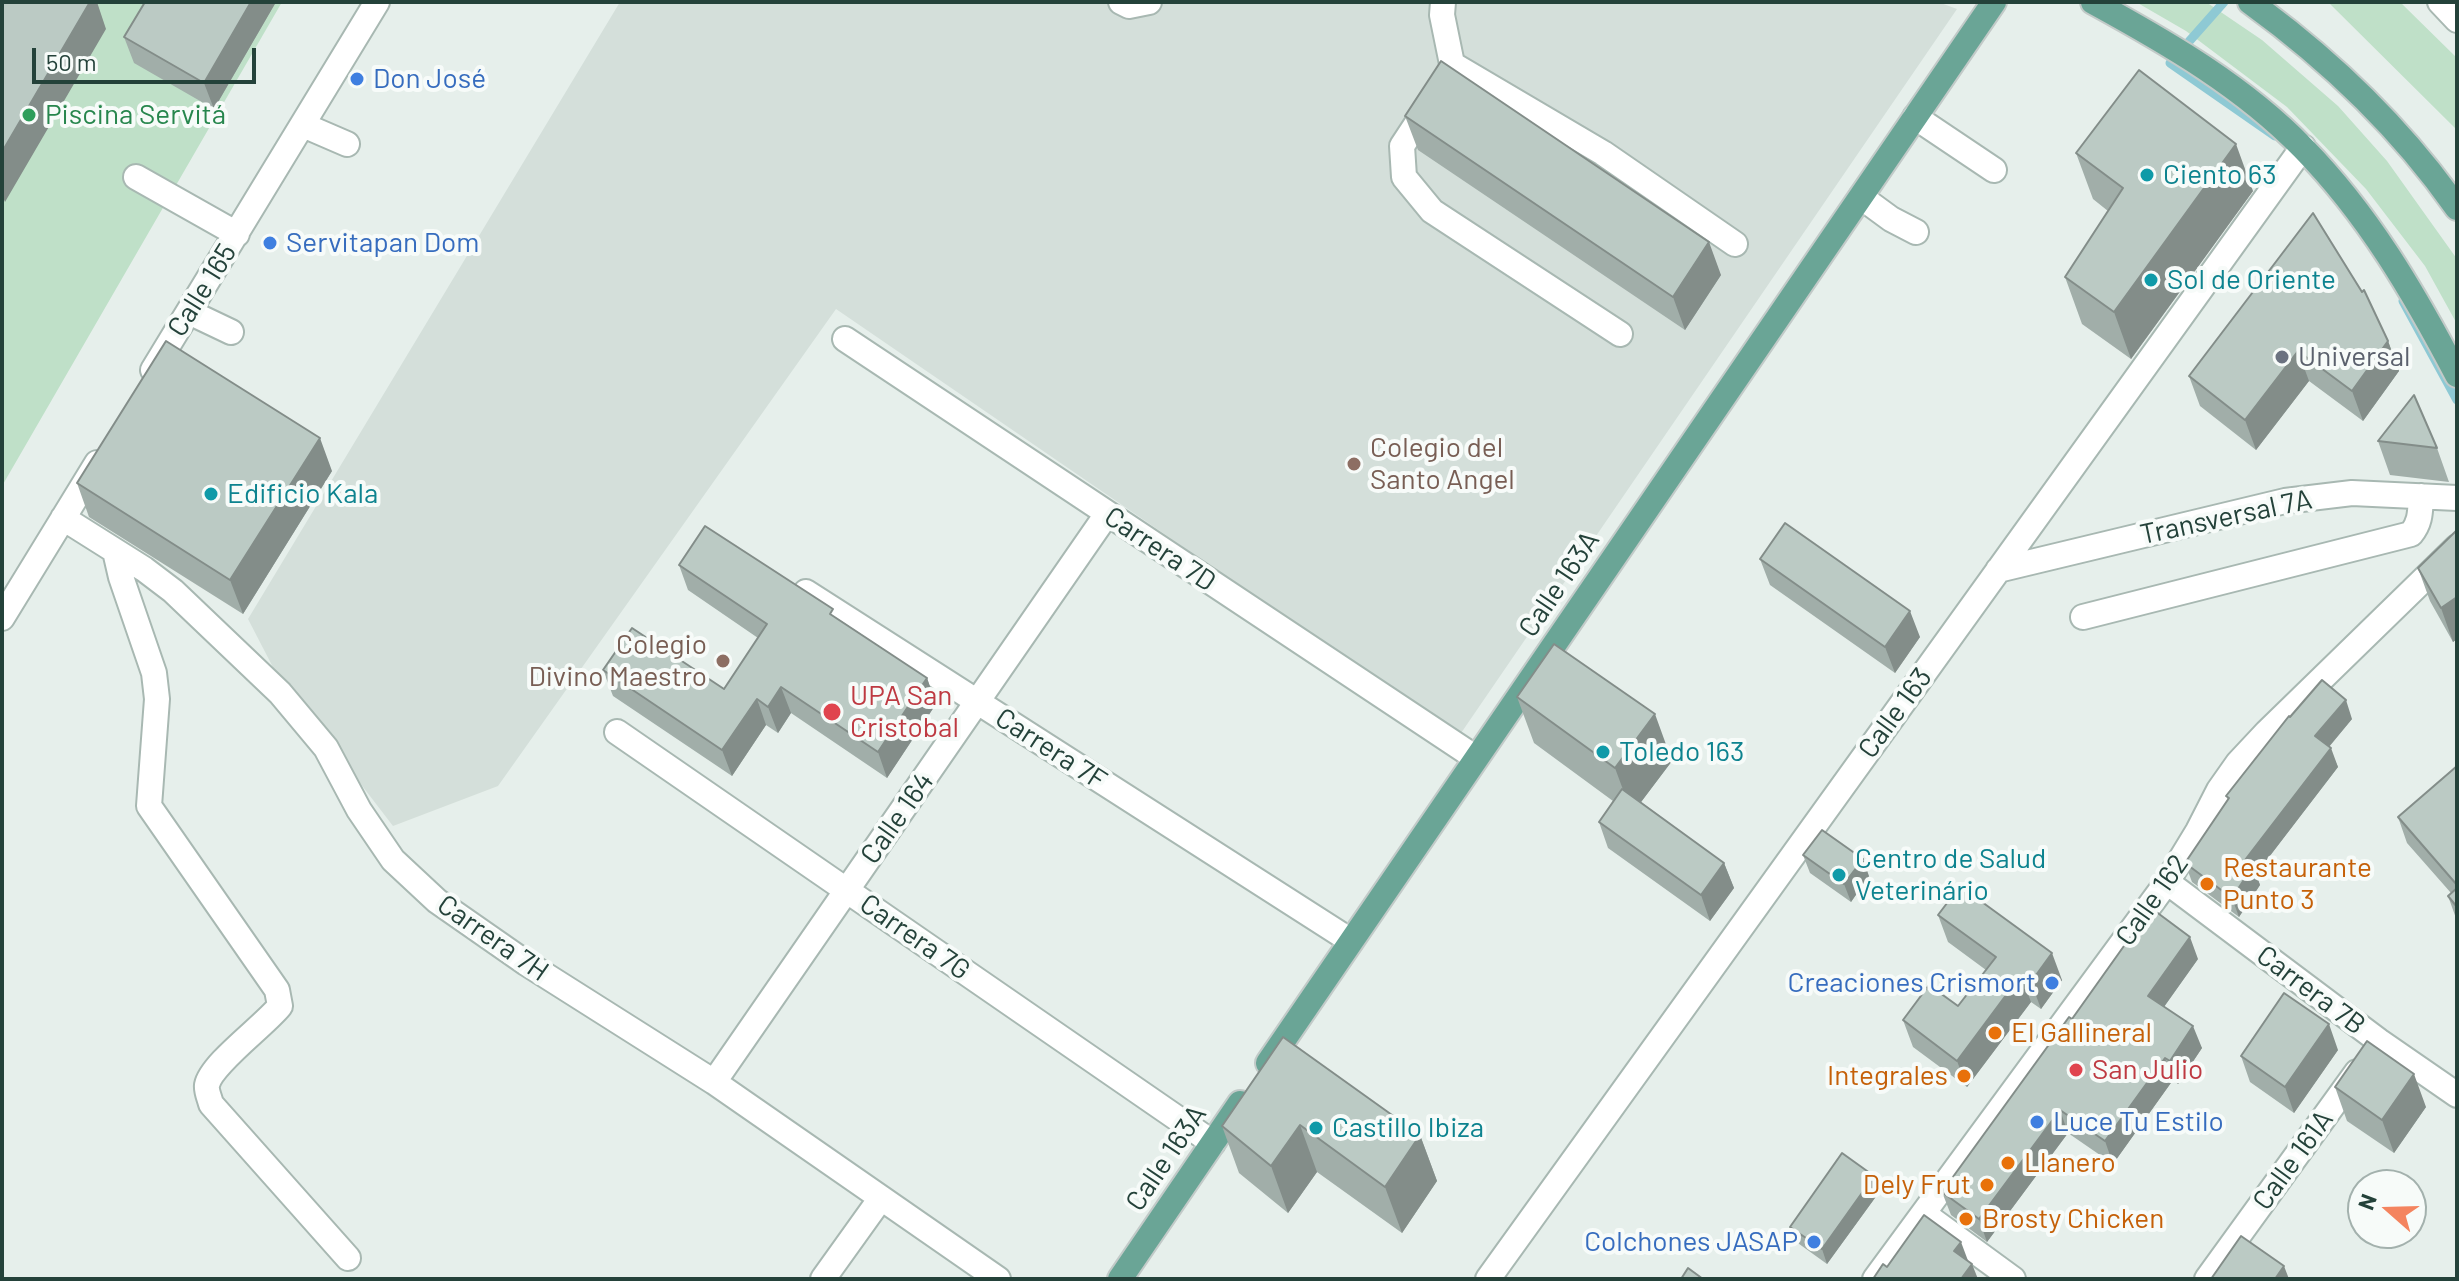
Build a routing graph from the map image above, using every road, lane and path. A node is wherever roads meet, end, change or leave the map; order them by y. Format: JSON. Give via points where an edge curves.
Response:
{"nodes":[{"id":1,"x":377,"y":2,"type":"edge"},
{"id":2,"x":1121,"y":2,"type":"edge"},
{"id":3,"x":1149,"y":2,"type":"edge"},
{"id":4,"x":1443,"y":2,"type":"edge"},
{"id":5,"x":1994,"y":2,"type":"edge"},
{"id":6,"x":2093,"y":2,"type":"edge"},
{"id":7,"x":2250,"y":2,"type":"edge"},
{"id":8,"x":2440,"y":2,"type":"edge"},
{"id":9,"x":2457,"y":20,"type":"edge"},
{"id":10,"x":1452,"y":64,"type":"junction"},
{"id":11,"x":1915,"y":117,"type":"junction"},
{"id":12,"x":303,"y":125,"type":"junction"},
{"id":13,"x":347,"y":144,"type":"dead end"},
{"id":14,"x":2303,"y":147,"type":"junction"},
{"id":15,"x":1994,"y":170,"type":"dead end"},
{"id":16,"x":136,"y":177,"type":"dead end"},
{"id":17,"x":1861,"y":197,"type":"junction"},
{"id":18,"x":2457,"y":208,"type":"edge"},
{"id":19,"x":1916,"y":232,"type":"dead end"},
{"id":20,"x":237,"y":234,"type":"junction"},
{"id":21,"x":1735,"y":244,"type":"dead end"},
{"id":22,"x":189,"y":312,"type":"junction"},
{"id":23,"x":231,"y":332,"type":"dead end"},
{"id":24,"x":1620,"y":334,"type":"dead end"},
{"id":25,"x":845,"y":339,"type":"dead end"},
{"id":26,"x":2457,"y":375,"type":"edge"},
{"id":27,"x":142,"y":389,"type":"edge"},
{"id":28,"x":110,"y":440,"type":"edge"},
{"id":29,"x":2421,"y":496,"type":"junction"},
{"id":30,"x":2457,"y":498,"type":"edge"},
{"id":31,"x":1107,"y":514,"type":"junction"},
{"id":32,"x":63,"y":518,"type":"junction"},
{"id":33,"x":2457,"y":547,"type":"edge"},
{"id":34,"x":115,"y":551,"type":"junction"},
{"id":35,"x":1998,"y":570,"type":"junction"},
{"id":36,"x":790,"y":582,"type":"edge"},
{"id":37,"x":2083,"y":617,"type":"dead end"},
{"id":38,"x":2,"y":618,"type":"edge"},
{"id":39,"x":977,"y":702,"type":"junction"},
{"id":40,"x":617,"y":732,"type":"dead end"},
{"id":41,"x":1476,"y":758,"type":"junction"},
{"id":42,"x":2167,"y":882,"type":"junction"},
{"id":43,"x":847,"y":890,"type":"junction"},
{"id":44,"x":1351,"y":941,"type":"junction"},
{"id":45,"x":2379,"y":1041,"type":"junction"},
{"id":46,"x":714,"y":1082,"type":"junction"},
{"id":47,"x":2457,"y":1095,"type":"edge"},
{"id":48,"x":1213,"y":1143,"type":"junction"},
{"id":49,"x":881,"y":1198,"type":"junction"},
{"id":50,"x":1924,"y":1214,"type":"junction"},
{"id":51,"x":348,"y":1258,"type":"dead end"},
{"id":52,"x":823,"y":1279,"type":"edge"},
{"id":53,"x":998,"y":1279,"type":"edge"},
{"id":54,"x":1120,"y":1279,"type":"edge"},
{"id":55,"x":1488,"y":1279,"type":"edge"},
{"id":56,"x":1875,"y":1279,"type":"edge"},
{"id":57,"x":2013,"y":1279,"type":"edge"},
{"id":58,"x":2207,"y":1279,"type":"edge"}],
"edges":[{"from":1,"to":12,"type":"street","name":"Calle 165"},
{"from":2,"to":3,"type":"street"},
{"from":4,"to":10,"type":"street"},
{"from":5,"to":11,"type":"main road","name":"Calle 163A"},
{"from":6,"to":14,"type":"main road","via":[[2239,92]]},
{"from":7,"to":18,"type":"main road","via":[[2370,103]]},
{"from":8,"to":9,"type":"street"},
{"from":10,"to":21,"type":"street","via":[[1603,153]]},
{"from":10,"to":24,"type":"street","via":[[1402,146],[1404,177],[1432,211]]},
{"from":11,"to":15,"type":"street"},
{"from":11,"to":17,"type":"main road","name":"Calle 163A"},
{"from":12,"to":13,"type":"street"},
{"from":12,"to":20,"type":"street","name":"Calle 165"},
{"from":14,"to":26,"type":"main road","via":[[2376,235]]},
{"from":14,"to":35,"type":"street","name":"Calle 163"},
{"from":16,"to":20,"type":"street"},
{"from":17,"to":19,"type":"street"},
{"from":17,"to":41,"type":"main road","name":"Calle 163A"},
{"from":20,"to":22,"type":"street","name":"Calle 165"},
{"from":22,"to":23,"type":"street"},
{"from":22,"to":27,"type":"street","name":"Calle 165"},
{"from":25,"to":31,"type":"street","name":"Carrera 7D"},
{"from":28,"to":32,"type":"street"},
{"from":29,"to":30,"type":"street","name":"Transversal 7A"},
{"from":29,"to":35,"type":"street","name":"Transversal 7A","via":[[2352,493],[2285,501]]},
{"from":29,"to":37,"type":"street","via":[[2418,526],[2411,534]]},
{"from":31,"to":39,"type":"street","name":"Calle 164"},
{"from":31,"to":41,"type":"street","name":"Carrera 7D"},
{"from":32,"to":34,"type":"street","name":"Carrera 7H"},
{"from":32,"to":38,"type":"street"},
{"from":33,"to":42,"type":"street","name":"Calle 162","via":[[2238,763]]},
{"from":34,"to":46,"type":"street","name":"Carrera 7H","via":[[173,591],[280,693],[326,748],[393,860],[437,901]]},
{"from":34,"to":51,"type":"street","via":[[154,673],[149,806],[277,990],[280,1006],[216,1068],[207,1086],[211,1104]]},
{"from":35,"to":55,"type":"street","name":"Calle 163"},
{"from":36,"to":39,"type":"street","name":"Carrera 7F"},
{"from":39,"to":43,"type":"street","name":"Calle 164"},
{"from":39,"to":44,"type":"street","name":"Carrera 7F"},
{"from":40,"to":43,"type":"street","name":"Carrera 7G"},
{"from":41,"to":44,"type":"main road","name":"Calle 163A"},
{"from":42,"to":45,"type":"street","name":"Carrera 7B"},
{"from":42,"to":50,"type":"street","name":"Calle 162"},
{"from":43,"to":46,"type":"street","name":"Calle 164"},
{"from":43,"to":48,"type":"street","name":"Carrera 7G"},
{"from":44,"to":48,"type":"main road","name":"Calle 163A"},
{"from":45,"to":47,"type":"street","name":"Carrera 7B"},
{"from":45,"to":58,"type":"street","name":"Calle 161A"},
{"from":46,"to":49,"type":"street","name":"Carrera 7H"},
{"from":48,"to":54,"type":"main road","name":"Calle 163A"},
{"from":49,"to":52,"type":"street"},
{"from":49,"to":53,"type":"street","name":"Carrera 7H"},
{"from":50,"to":56,"type":"street","name":"Calle 162"},
{"from":50,"to":57,"type":"street"}]}
